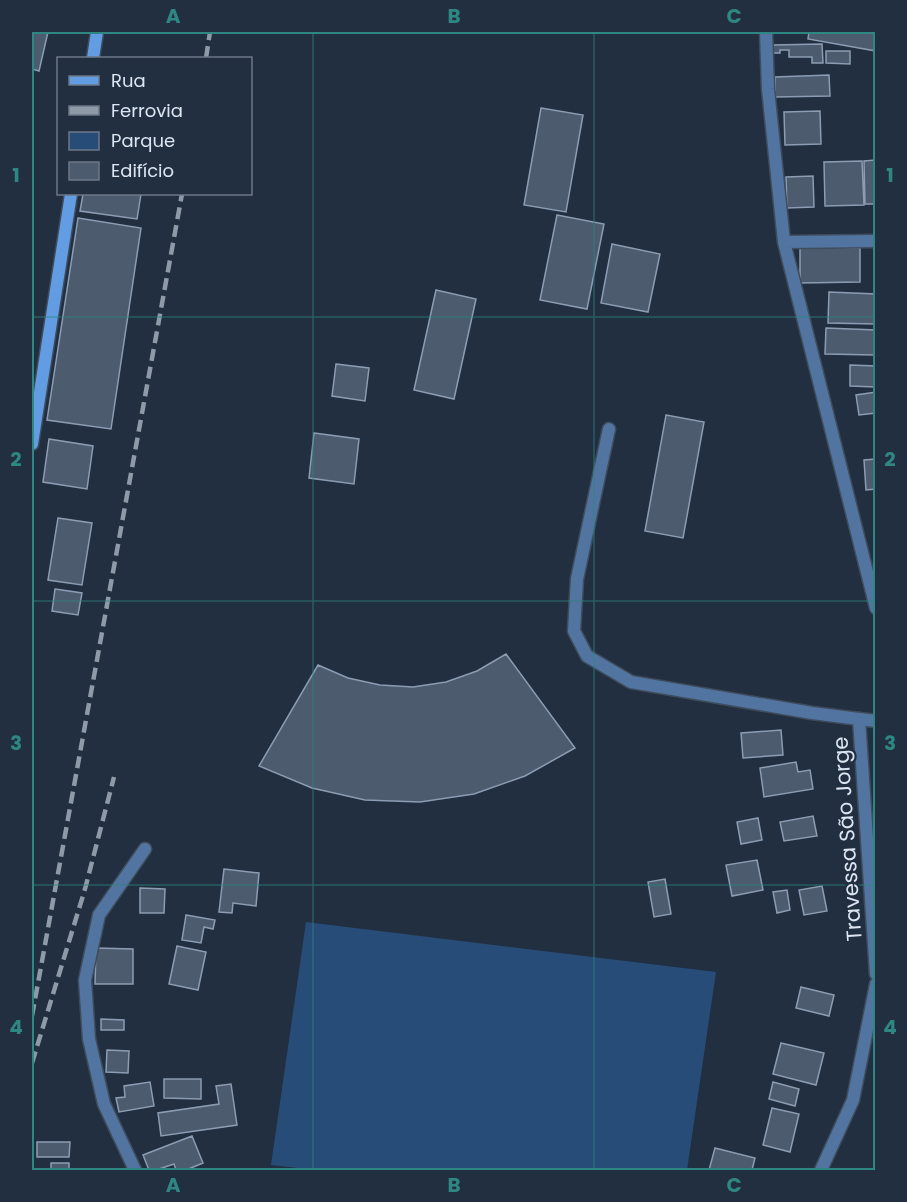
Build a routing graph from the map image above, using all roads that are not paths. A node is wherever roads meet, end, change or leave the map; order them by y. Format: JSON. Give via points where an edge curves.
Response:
{"nodes":[{"id":1,"x":97,"y":32,"type":"edge"},
{"id":2,"x":766,"y":32,"type":"edge"},
{"id":3,"x":93,"y":57,"type":"edge"},
{"id":4,"x":71,"y":195,"type":"edge"},
{"id":5,"x":876,"y":241,"type":"edge"},
{"id":6,"x":784,"y":242,"type":"junction"},
{"id":7,"x":609,"y":429,"type":"dead end"},
{"id":8,"x":32,"y":444,"type":"edge"},
{"id":9,"x":876,"y":608,"type":"edge"},
{"id":10,"x":859,"y":719,"type":"junction"},
{"id":11,"x":876,"y":721,"type":"edge"},
{"id":12,"x":145,"y":849,"type":"dead end"},
{"id":13,"x":876,"y":974,"type":"edge"},
{"id":14,"x":876,"y":984,"type":"edge"},
{"id":15,"x":135,"y":1170,"type":"edge"},
{"id":16,"x":822,"y":1170,"type":"edge"}],
"edges":[{"from":1,"to":3,"type":"main road"},
{"from":2,"to":6,"type":"street"},
{"from":4,"to":8,"type":"main road"},
{"from":5,"to":6,"type":"street"},
{"from":6,"to":9,"type":"street"},
{"from":7,"to":10,"type":"street","via":[[578,579],[573,631],[587,656],[631,682]]},
{"from":10,"to":11,"type":"street","name":"Travessa São Jorge"},
{"from":10,"to":13,"type":"street","name":"Travessa São Jorge"},
{"from":12,"to":15,"type":"street","via":[[99,915],[85,980],[89,1039],[104,1104]]},
{"from":14,"to":16,"type":"street","via":[[853,1100]]}]}
